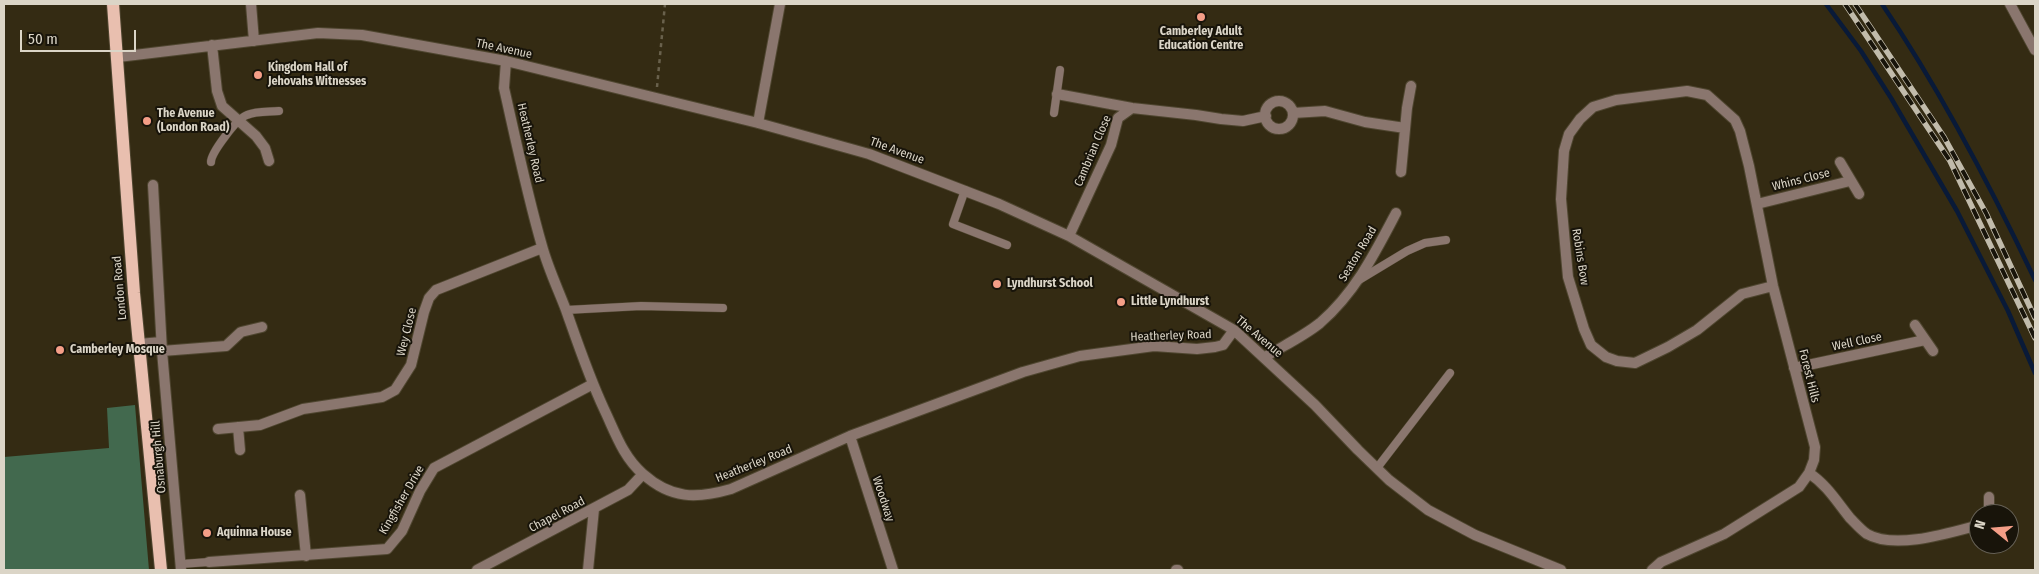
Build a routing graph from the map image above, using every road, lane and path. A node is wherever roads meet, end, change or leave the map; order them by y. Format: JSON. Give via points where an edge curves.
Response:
{"nodes":[{"id":1,"x":113,"y":4,"type":"edge"},
{"id":2,"x":250,"y":4,"type":"edge"},
{"id":3,"x":665,"y":4,"type":"edge"},
{"id":4,"x":780,"y":4,"type":"edge"},
{"id":5,"x":2010,"y":4,"type":"edge"},
{"id":6,"x":254,"y":40,"type":"junction"},
{"id":7,"x":212,"y":45,"type":"junction"},
{"id":8,"x":2035,"y":50,"type":"edge"},
{"id":9,"x":118,"y":56,"type":"junction"},
{"id":10,"x":506,"y":61,"type":"junction"},
{"id":11,"x":1060,"y":70,"type":"dead end"},
{"id":12,"x":1411,"y":86,"type":"dead end"},
{"id":13,"x":1057,"y":94,"type":"junction"},
{"id":14,"x":656,"y":98,"type":"junction"},
{"id":15,"x":1722,"y":107,"type":"joint"},
{"id":16,"x":1132,"y":108,"type":"junction"},
{"id":17,"x":279,"y":112,"type":"dead end"},
{"id":18,"x":1054,"y":113,"type":"dead end"},
{"id":19,"x":1293,"y":113,"type":"junction"},
{"id":20,"x":1266,"y":116,"type":"junction"},
{"id":21,"x":238,"y":121,"type":"junction"},
{"id":22,"x":758,"y":123,"type":"junction"},
{"id":23,"x":1405,"y":128,"type":"junction"},
{"id":24,"x":269,"y":161,"type":"dead end"},
{"id":25,"x":211,"y":162,"type":"dead end"},
{"id":26,"x":1840,"y":162,"type":"dead end"},
{"id":27,"x":1401,"y":172,"type":"dead end"},
{"id":28,"x":1850,"y":181,"type":"junction"},
{"id":29,"x":153,"y":185,"type":"dead end"},
{"id":30,"x":965,"y":190,"type":"junction"},
{"id":31,"x":1859,"y":194,"type":"dead end"},
{"id":32,"x":1757,"y":204,"type":"junction"},
{"id":33,"x":1396,"y":213,"type":"dead end"},
{"id":34,"x":1069,"y":236,"type":"junction"},
{"id":35,"x":1446,"y":240,"type":"dead end"},
{"id":36,"x":1007,"y":245,"type":"dead end"},
{"id":37,"x":542,"y":248,"type":"junction"},
{"id":38,"x":1359,"y":280,"type":"junction"},
{"id":39,"x":1773,"y":286,"type":"junction"},
{"id":40,"x":723,"y":308,"type":"dead end"},
{"id":41,"x":566,"y":310,"type":"junction"},
{"id":42,"x":1915,"y":325,"type":"dead end"},
{"id":43,"x":262,"y":327,"type":"dead end"},
{"id":44,"x":1234,"y":330,"type":"junction"},
{"id":45,"x":1925,"y":340,"type":"junction"},
{"id":46,"x":139,"y":344,"type":"junction"},
{"id":47,"x":162,"y":346,"type":"junction"},
{"id":48,"x":1932,"y":351,"type":"dead end"},
{"id":49,"x":1265,"y":356,"type":"junction"},
{"id":50,"x":1794,"y":368,"type":"junction"},
{"id":51,"x":1450,"y":373,"type":"dead end"},
{"id":52,"x":592,"y":384,"type":"junction"},
{"id":53,"x":238,"y":427,"type":"junction"},
{"id":54,"x":218,"y":429,"type":"dead end"},
{"id":55,"x":850,"y":436,"type":"junction"},
{"id":56,"x":240,"y":450,"type":"dead end"},
{"id":57,"x":1377,"y":468,"type":"junction"},
{"id":58,"x":1809,"y":473,"type":"junction"},
{"id":59,"x":643,"y":474,"type":"junction"},
{"id":60,"x":300,"y":495,"type":"dead end"},
{"id":61,"x":1989,"y":497,"type":"dead end"},
{"id":62,"x":1989,"y":504,"type":"edge"},
{"id":63,"x":594,"y":509,"type":"junction"},
{"id":64,"x":1969,"y":527,"type":"edge"},
{"id":65,"x":306,"y":556,"type":"junction"},
{"id":66,"x":210,"y":562,"type":"joint"},
{"id":67,"x":181,"y":567,"type":"edge"},
{"id":68,"x":161,"y":570,"type":"edge"},
{"id":69,"x":477,"y":570,"type":"edge"},
{"id":70,"x":588,"y":570,"type":"edge"},
{"id":71,"x":893,"y":570,"type":"edge"},
{"id":72,"x":1561,"y":570,"type":"edge"},
{"id":73,"x":1652,"y":570,"type":"edge"}],
"edges":[{"from":1,"to":9,"type":"main road","name":"London Road"},
{"from":2,"to":6,"type":"street"},
{"from":3,"to":14,"type":"path"},
{"from":4,"to":22,"type":"street"},
{"from":5,"to":8,"type":"street"},
{"from":6,"to":7,"type":"street","name":"The Avenue"},
{"from":6,"to":10,"type":"street","name":"The Avenue","via":[[318,33],[362,35]]},
{"from":7,"to":9,"type":"street","name":"The Avenue"},
{"from":7,"to":21,"type":"street","via":[[217,91],[222,106]]},
{"from":9,"to":46,"type":"main road","name":"London Road"},
{"from":10,"to":14,"type":"street","name":"The Avenue"},
{"from":10,"to":37,"type":"street","name":"Heatherley Road","via":[[504,88]]},
{"from":11,"to":13,"type":"lane"},
{"from":12,"to":23,"type":"street"},
{"from":13,"to":16,"type":"street","name":"Cambrian Close"},
{"from":13,"to":18,"type":"lane"},
{"from":14,"to":22,"type":"street","name":"The Avenue"},
{"from":15,"to":32,"type":"street","name":"Forest Hills","via":[[1735,120],[1740,131]]},
{"from":15,"to":39,"type":"street","name":"Robins Bow","via":[[1707,95],[1687,91],[1616,100],[1593,107],[1580,120],[1569,134],[1562,170],[1568,277],[1592,345],[1606,357],[1635,363],[1697,330],[1742,294]]},
{"from":16,"to":20,"type":"street","name":"Cambrian Close","via":[[1243,121]]},
{"from":16,"to":34,"type":"street","name":"Cambrian Close","via":[[1118,118],[1111,145]]},
{"from":17,"to":21,"type":"lane","via":[[247,115]]},
{"from":19,"to":20,"type":"street","via":[[1288,105],[1279,101],[1267,108]]},
{"from":19,"to":20,"type":"street","via":[[1288,126],[1278,129],[1270,125]]},
{"from":19,"to":23,"type":"street","via":[[1325,111]]},
{"from":21,"to":24,"type":"street","via":[[256,136]]},
{"from":21,"to":25,"type":"lane","via":[[213,154]]},
{"from":22,"to":30,"type":"street","name":"The Avenue","via":[[869,154]]},
{"from":23,"to":27,"type":"street"},
{"from":26,"to":28,"type":"street","name":"Whins Close"},
{"from":28,"to":31,"type":"street","name":"Whins Close"},
{"from":28,"to":32,"type":"street","name":"Whins Close"},
{"from":29,"to":47,"type":"street","name":"Osnaburgh Hill"},
{"from":30,"to":34,"type":"street","name":"The Avenue"},
{"from":30,"to":36,"type":"lane","via":[[953,224]]},
{"from":32,"to":39,"type":"street","name":"Forest Hills"},
{"from":33,"to":38,"type":"street","name":"Seaton Road"},
{"from":34,"to":44,"type":"street","name":"The Avenue"},
{"from":35,"to":38,"type":"lane","via":[[1425,243],[1407,251]]},
{"from":37,"to":41,"type":"street","name":"Heatherley Road"},
{"from":37,"to":53,"type":"street","name":"Wey Close","via":[[436,290],[424,312],[412,365],[395,390],[382,397],[303,409],[260,425]]},
{"from":38,"to":49,"type":"street","name":"Seaton Road","via":[[1320,324]]},
{"from":39,"to":50,"type":"street","name":"Forest Hills"},
{"from":40,"to":41,"type":"lane","via":[[641,306]]},
{"from":41,"to":52,"type":"street","name":"Heatherley Road"},
{"from":42,"to":45,"type":"street"},
{"from":43,"to":47,"type":"street","via":[[241,332],[226,346]]},
{"from":44,"to":49,"type":"street","name":"The Avenue"},
{"from":44,"to":55,"type":"street","name":"Heatherley Road","via":[[1223,345],[1215,347],[1154,346],[1061,361],[971,390]]},
{"from":45,"to":48,"type":"street"},
{"from":45,"to":50,"type":"street","name":"Well Close"},
{"from":46,"to":47,"type":"street"},
{"from":46,"to":68,"type":"main road","name":"London Road"},
{"from":47,"to":67,"type":"street","name":"Osnaburgh Hill"},
{"from":49,"to":57,"type":"street","name":"The Avenue"},
{"from":50,"to":58,"type":"street","name":"Forest Hills","via":[[1814,447]]},
{"from":51,"to":57,"type":"lane"},
{"from":52,"to":59,"type":"street","name":"Heatherley Road","via":[[622,447]]},
{"from":52,"to":65,"type":"street","name":"Kingfisher Drive","via":[[434,468],[402,531],[387,549]]},
{"from":53,"to":54,"type":"street","name":"Wey Close"},
{"from":53,"to":56,"type":"street"},
{"from":55,"to":59,"type":"street","name":"Heatherley Road","via":[[751,481],[710,495],[676,493]]},
{"from":55,"to":71,"type":"street","name":"Woodway"},
{"from":57,"to":72,"type":"street","name":"The Avenue","via":[[1428,510],[1475,535]]},
{"from":58,"to":64,"type":"street","via":[[1822,481],[1857,525],[1876,538],[1894,541]]},
{"from":58,"to":73,"type":"street","via":[[1798,487],[1741,524],[1662,562]]},
{"from":59,"to":63,"type":"street","name":"Chapel Road","via":[[628,490]]},
{"from":60,"to":65,"type":"street"},
{"from":61,"to":62,"type":"street"},
{"from":63,"to":69,"type":"street","name":"Chapel Road"},
{"from":63,"to":70,"type":"street"},
{"from":65,"to":66,"type":"street","name":"Kingfisher Drive"},
{"from":66,"to":67,"type":"lane","name":"Kingfisher Drive"}]}
